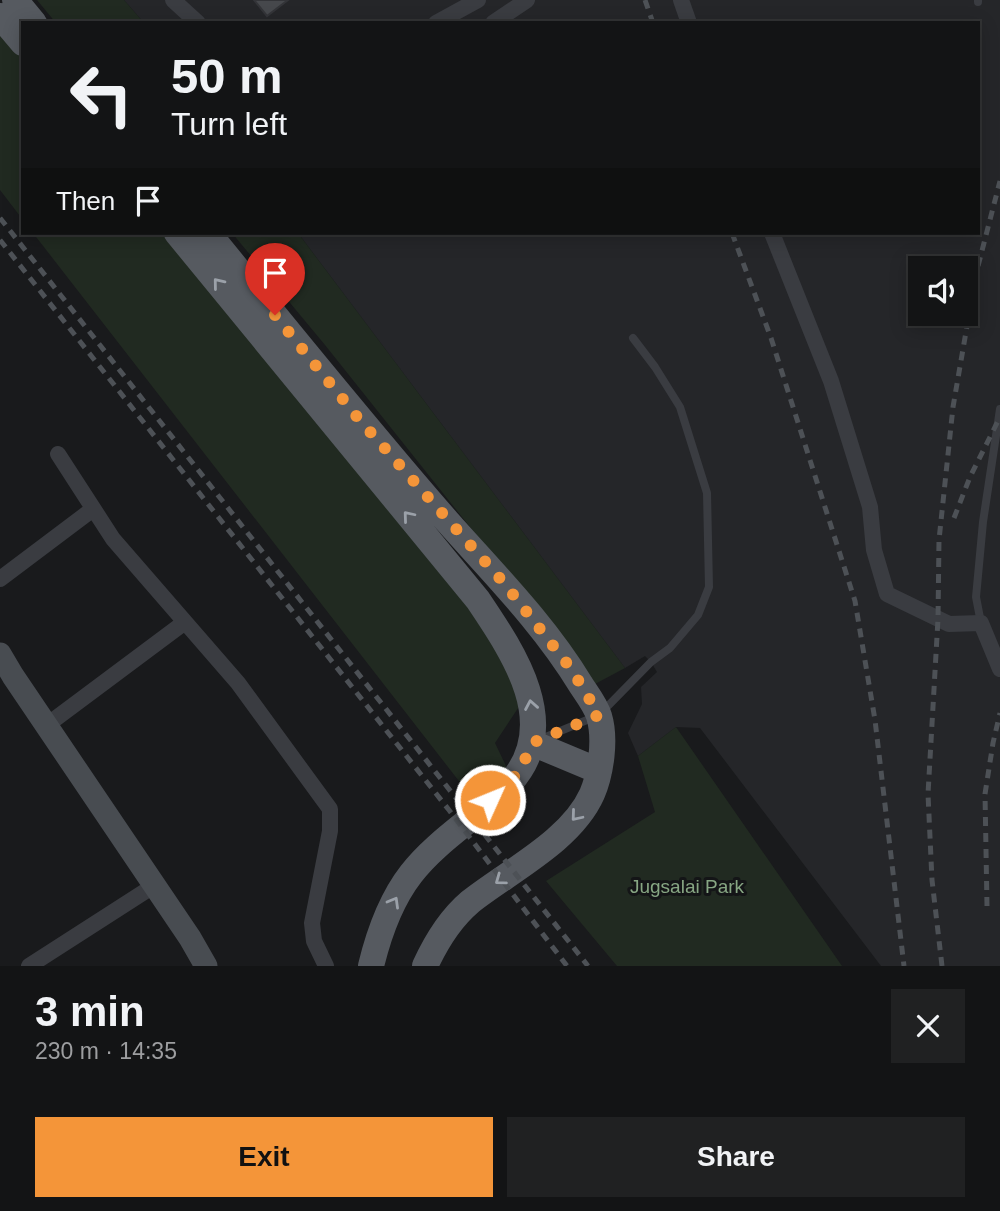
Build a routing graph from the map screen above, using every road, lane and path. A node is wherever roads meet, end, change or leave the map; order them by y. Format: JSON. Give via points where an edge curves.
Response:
{"nodes":[{"id":1,"x":15,"y":0,"type":"edge"},
{"id":2,"x":173,"y":0,"type":"edge"},
{"id":3,"x":478,"y":0,"type":"edge"},
{"id":4,"x":527,"y":0,"type":"edge"},
{"id":5,"x":681,"y":0,"type":"edge"},
{"id":6,"x":0,"y":16,"type":"edge"},
{"id":7,"x":32,"y":21,"type":"edge"},
{"id":8,"x":196,"y":21,"type":"edge"},
{"id":9,"x":440,"y":21,"type":"edge"},
{"id":10,"x":496,"y":21,"type":"edge"},
{"id":11,"x":689,"y":21,"type":"edge"},
{"id":12,"x":21,"y":42,"type":"edge"},
{"id":13,"x":179,"y":235,"type":"edge"},
{"id":14,"x":210,"y":235,"type":"edge"},
{"id":15,"x":773,"y":235,"type":"edge"},
{"id":16,"x":633,"y":338,"type":"dead end"},
{"id":17,"x":1000,"y":409,"type":"edge"},
{"id":18,"x":58,"y":454,"type":"dead end"},
{"id":19,"x":93,"y":509,"type":"junction"},
{"id":20,"x":0,"y":579,"type":"edge"},
{"id":21,"x":186,"y":622,"type":"junction"},
{"id":22,"x":981,"y":623,"type":"junction"},
{"id":23,"x":0,"y":654,"type":"edge"},
{"id":24,"x":1000,"y":669,"type":"edge"},
{"id":25,"x":599,"y":715,"type":"junction"},
{"id":26,"x":47,"y":726,"type":"junction"},
{"id":27,"x":532,"y":743,"type":"junction"},
{"id":28,"x":599,"y":771,"type":"junction"},
{"id":29,"x":155,"y":885,"type":"junction"},
{"id":30,"x":29,"y":966,"type":"edge"},
{"id":31,"x":205,"y":966,"type":"edge"},
{"id":32,"x":326,"y":966,"type":"edge"},
{"id":33,"x":371,"y":966,"type":"edge"},
{"id":34,"x":425,"y":966,"type":"edge"}],
"edges":[{"from":1,"to":7,"type":"main road"},
{"from":2,"to":8,"type":"street"},
{"from":3,"to":9,"type":"street"},
{"from":4,"to":10,"type":"street"},
{"from":5,"to":11,"type":"street"},
{"from":6,"to":12,"type":"main road"},
{"from":27,"to":13,"type":"main road","one_way":true,"via":[[528,688],[508,645],[478,600]]},
{"from":14,"to":25,"type":"main road","via":[[358,418],[504,583],[572,670]]},
{"from":15,"to":22,"type":"street","via":[[835,394],[870,507],[874,550],[887,594],[949,624]]},
{"from":16,"to":25,"type":"lane","via":[[680,407],[704,482],[709,587],[698,615],[670,648]]},
{"from":17,"to":22,"type":"lane","via":[[976,597]]},
{"from":18,"to":19,"type":"street"},
{"from":19,"to":20,"type":"street"},
{"from":19,"to":21,"type":"street","via":[[113,539]]},
{"from":21,"to":26,"type":"street"},
{"from":21,"to":32,"type":"street","via":[[238,683],[330,809],[312,923],[314,941]]},
{"from":22,"to":24,"type":"street"},
{"from":23,"to":26,"type":"street"},
{"from":25,"to":27,"type":"lane"},
{"from":25,"to":28,"type":"main road"},
{"from":26,"to":29,"type":"street"},
{"from":27,"to":28,"type":"main road"},
{"from":33,"to":27,"type":"main road","one_way":true,"via":[[390,908],[411,873],[509,784]]},
{"from":28,"to":34,"type":"main road","one_way":true,"via":[[592,795],[577,817],[531,859],[470,902],[439,938]]},
{"from":29,"to":30,"type":"street"},
{"from":29,"to":31,"type":"street"}]}
